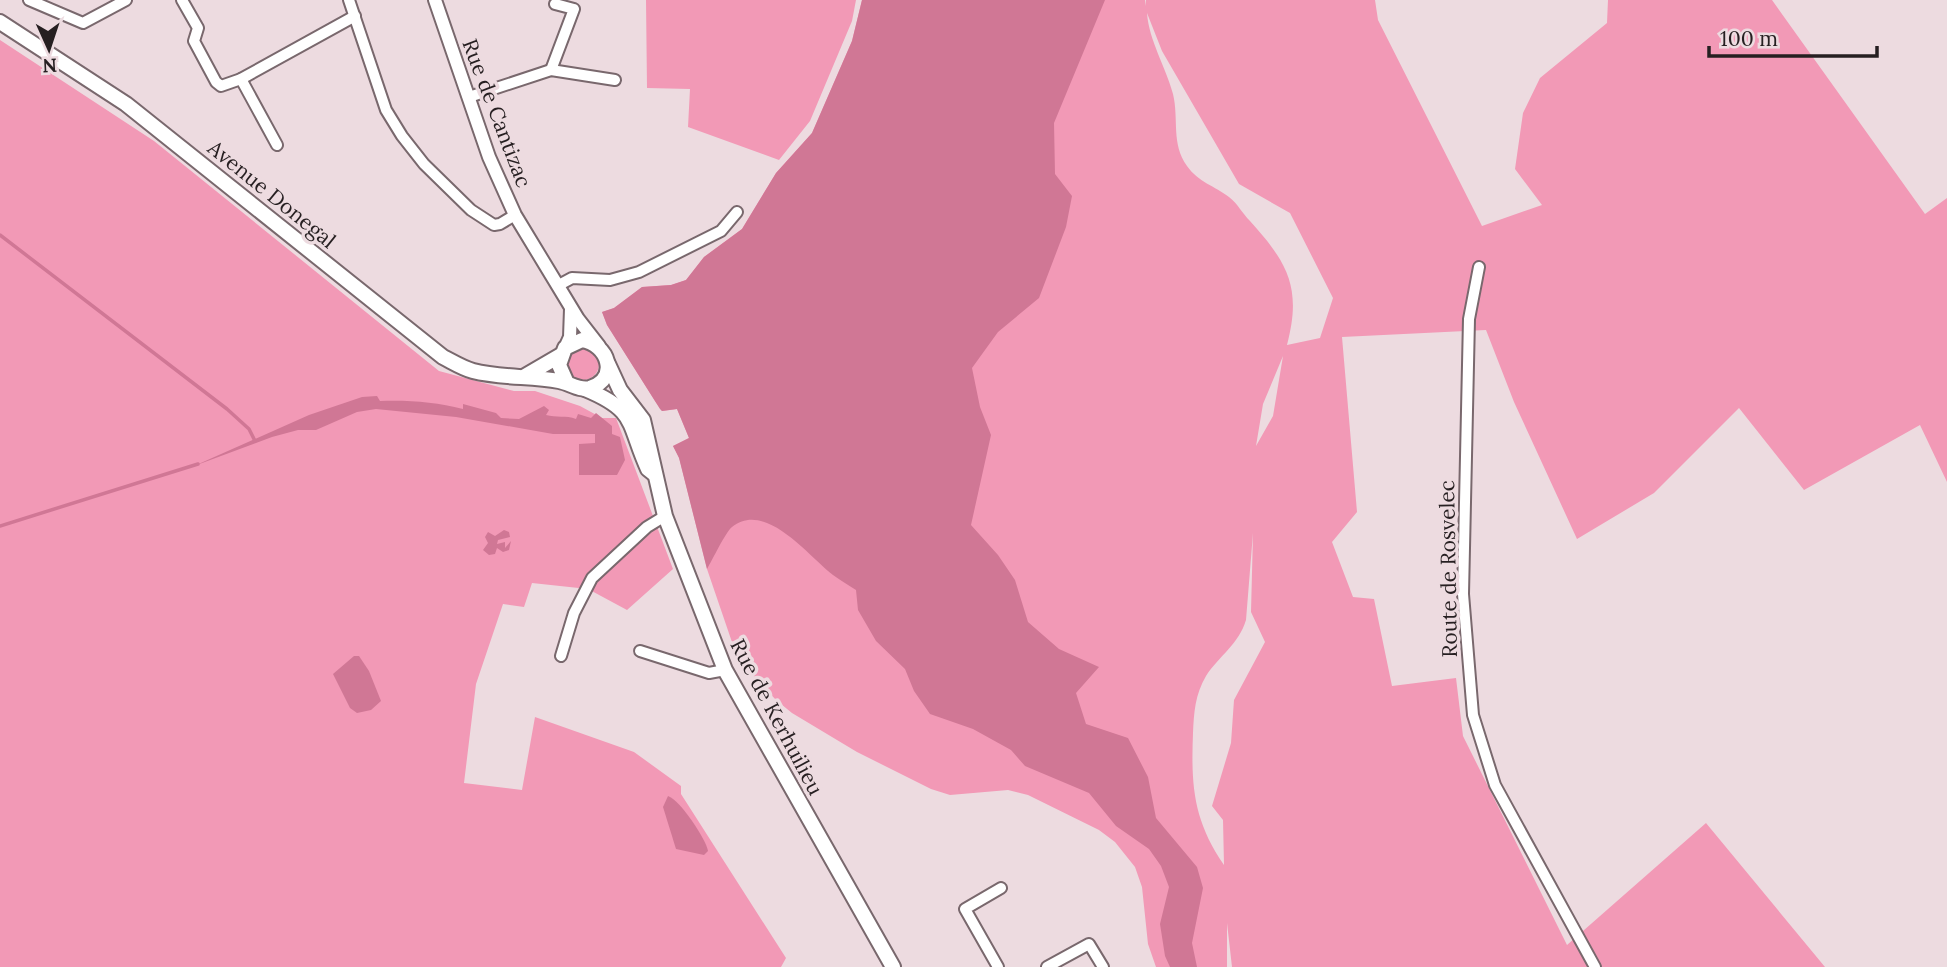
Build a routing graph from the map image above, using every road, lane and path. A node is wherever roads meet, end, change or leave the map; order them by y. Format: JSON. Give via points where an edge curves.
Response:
{"nodes":[{"id":1,"x":29,"y":0,"type":"edge"},
{"id":2,"x":126,"y":0,"type":"edge"},
{"id":3,"x":182,"y":0,"type":"edge"},
{"id":4,"x":349,"y":0,"type":"edge"},
{"id":5,"x":435,"y":0,"type":"edge"},
{"id":6,"x":555,"y":4,"type":"dead end"},
{"id":7,"x":355,"y":16,"type":"junction"},
{"id":8,"x":0,"y":22,"type":"edge"},
{"id":9,"x":551,"y":70,"type":"junction"},
{"id":10,"x":241,"y":79,"type":"junction"},
{"id":11,"x":615,"y":80,"type":"dead end"},
{"id":12,"x":469,"y":97,"type":"junction"},
{"id":13,"x":277,"y":145,"type":"dead end"},
{"id":14,"x":737,"y":212,"type":"dead end"},
{"id":15,"x":515,"y":215,"type":"junction"},
{"id":16,"x":1479,"y":267,"type":"dead end"},
{"id":17,"x":559,"y":285,"type":"junction"},
{"id":18,"x":571,"y":308,"type":"junction"},
{"id":19,"x":600,"y":346,"type":"junction"},
{"id":20,"x":563,"y":352,"type":"junction"},
{"id":21,"x":608,"y":362,"type":"junction"},
{"id":22,"x":525,"y":376,"type":"junction"},
{"id":23,"x":567,"y":383,"type":"junction"},
{"id":24,"x":585,"y":389,"type":"junction"},
{"id":25,"x":653,"y":473,"type":"junction"},
{"id":26,"x":665,"y":516,"type":"junction"},
{"id":27,"x":640,"y":651,"type":"dead end"},
{"id":28,"x":561,"y":656,"type":"dead end"},
{"id":29,"x":725,"y":670,"type":"junction"},
{"id":30,"x":1001,"y":888,"type":"dead end"},
{"id":31,"x":893,"y":967,"type":"edge"},
{"id":32,"x":998,"y":967,"type":"edge"},
{"id":33,"x":1047,"y":967,"type":"edge"},
{"id":34,"x":1103,"y":967,"type":"edge"},
{"id":35,"x":1595,"y":967,"type":"edge"}],
"edges":[{"from":1,"to":2,"type":"street","via":[[83,23]]},
{"from":3,"to":10,"type":"street","via":[[198,28],[194,41],[216,82],[228,86]]},
{"from":4,"to":7,"type":"street"},
{"from":5,"to":12,"type":"street","name":"Rue de Cantizac"},
{"from":6,"to":9,"type":"street","via":[[574,9]]},
{"from":7,"to":10,"type":"street"},
{"from":7,"to":15,"type":"street","via":[[386,110],[424,164],[481,218],[500,224]]},
{"from":8,"to":22,"type":"main road","name":"Avenue Donegal","via":[[126,104],[443,357],[468,370]]},
{"from":9,"to":11,"type":"street"},
{"from":9,"to":12,"type":"street"},
{"from":10,"to":13,"type":"street"},
{"from":12,"to":15,"type":"street","name":"Rue de Cantizac","via":[[489,158]]},
{"from":14,"to":17,"type":"street","via":[[721,231],[639,272],[610,280],[569,279]]},
{"from":15,"to":17,"type":"street","name":"Rue de Cantizac"},
{"from":16,"to":35,"type":"street","name":"Route de Rosvelec","via":[[1469,319],[1463,594],[1473,715],[1494,785]]},
{"from":17,"to":18,"type":"street","name":"Rue de Cantizac"},
{"from":18,"to":19,"type":"street","name":"Rue de Cantizac"},
{"from":18,"to":20,"type":"street","via":[[570,337]]},
{"from":19,"to":20,"type":"main road","via":[[582,340]]},
{"from":19,"to":21,"type":"main road"},
{"from":20,"to":22,"type":"main road"},
{"from":20,"to":23,"type":"main road","via":[[561,374]]},
{"from":21,"to":24,"type":"main road","via":[[604,377]]},
{"from":21,"to":25,"type":"main road","name":"Rue de Kerhuilieu","via":[[616,384],[643,420],[656,464]]},
{"from":22,"to":23,"type":"main road","name":"Avenue Donegal"},
{"from":23,"to":24,"type":"main road"},
{"from":24,"to":25,"type":"main road","name":"Rue de Kerhuilieu","via":[[624,411]]},
{"from":25,"to":26,"type":"main road","name":"Rue de Kerhuilieu"},
{"from":26,"to":28,"type":"street","via":[[592,578],[574,613]]},
{"from":26,"to":29,"type":"main road","name":"Rue de Kerhuilieu"},
{"from":27,"to":29,"type":"street","via":[[709,673]]},
{"from":29,"to":31,"type":"main road","name":"Rue de Kerhuilieu"},
{"from":30,"to":32,"type":"street","via":[[965,909]]},
{"from":33,"to":34,"type":"street","via":[[1089,944]]}]}
